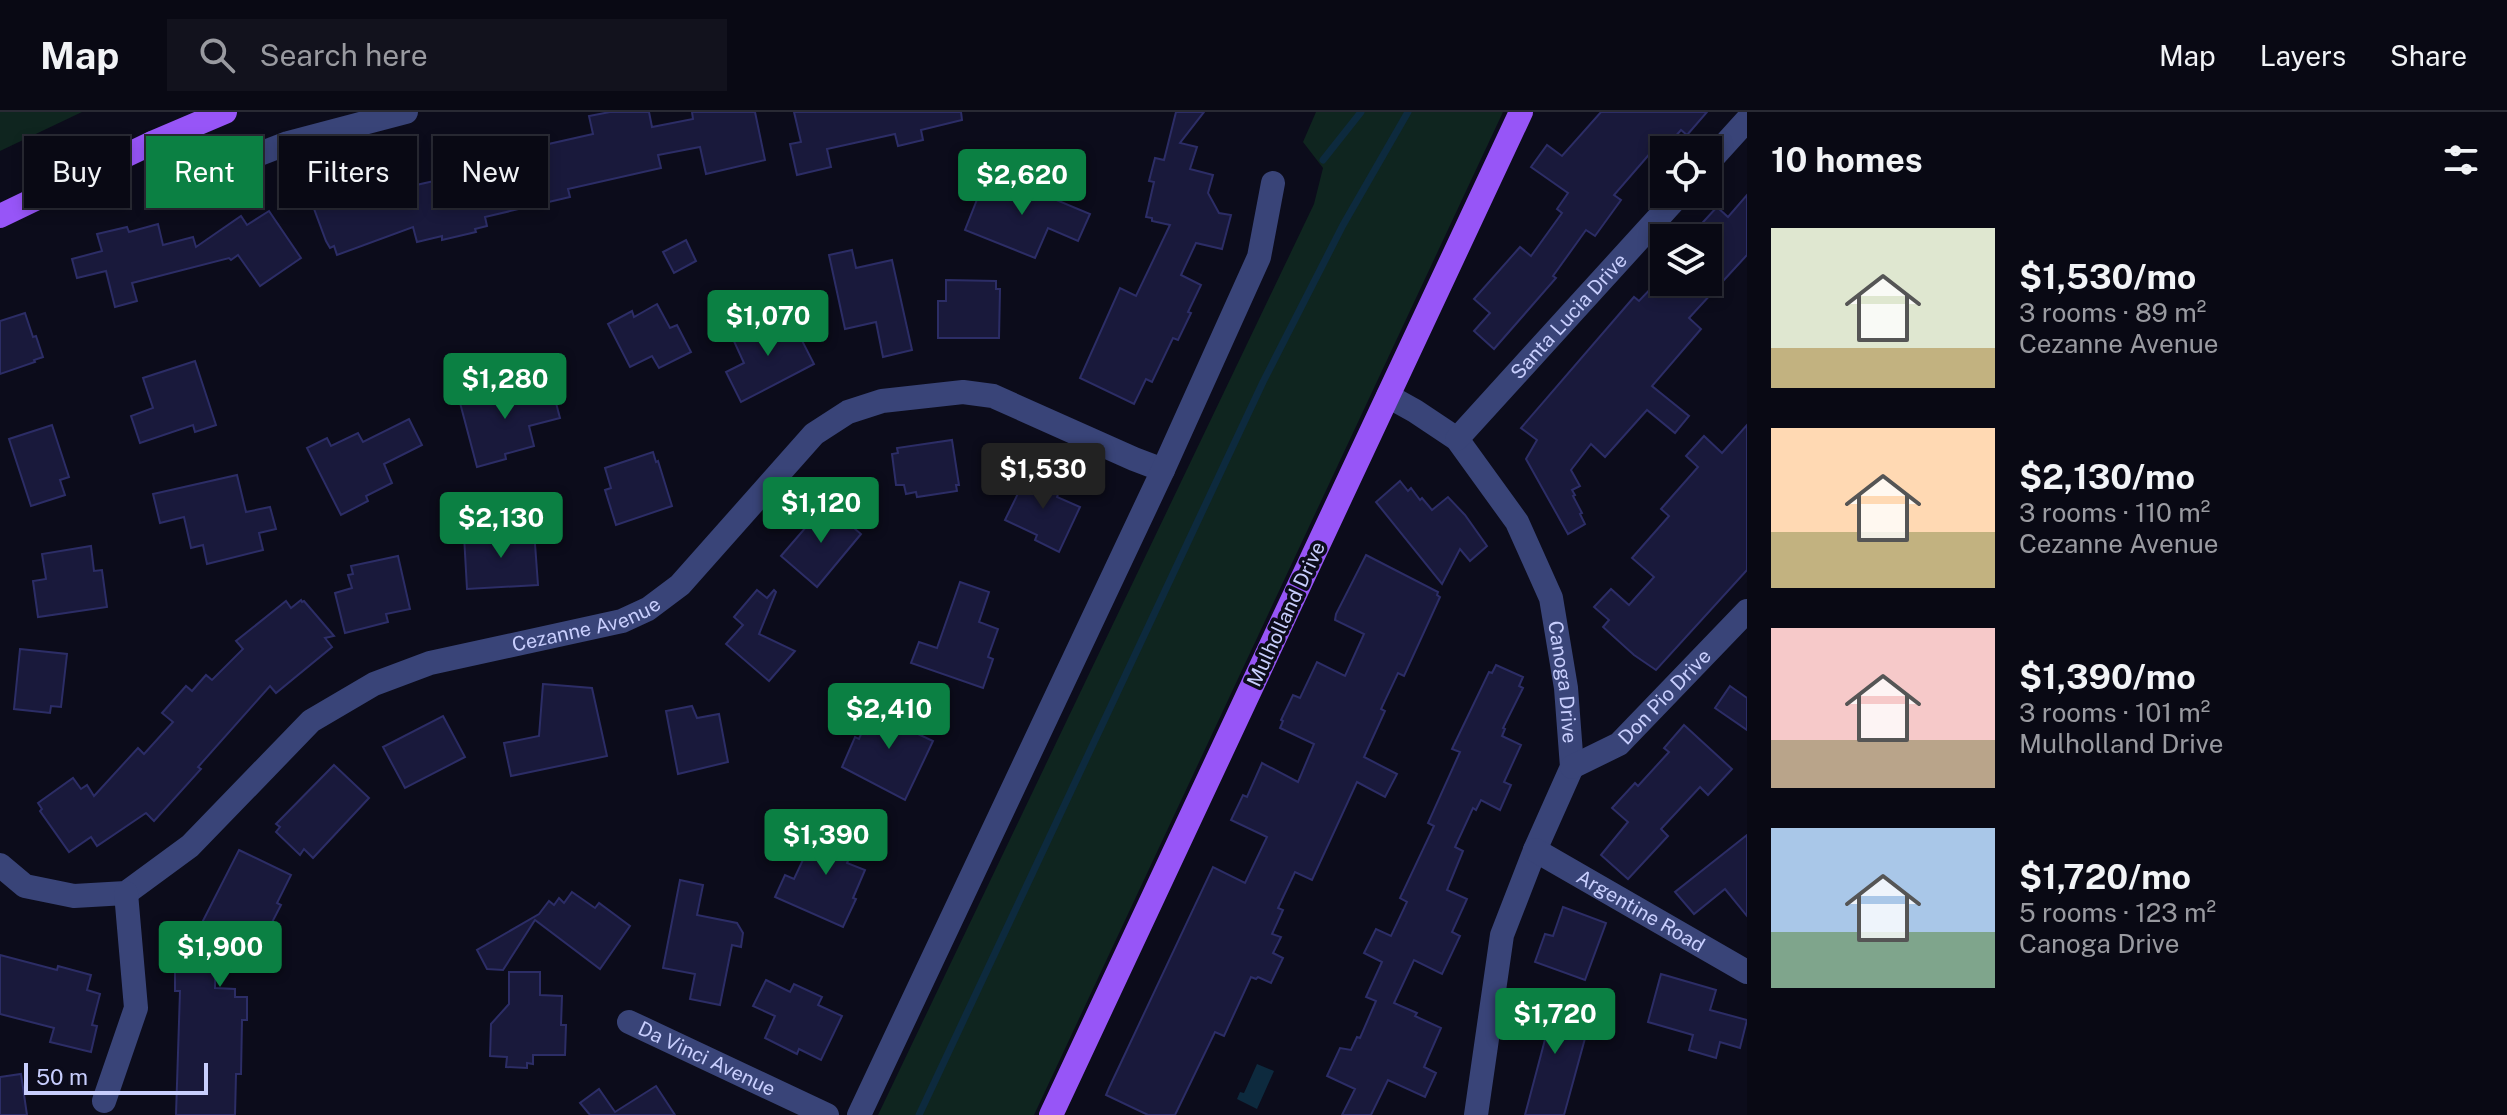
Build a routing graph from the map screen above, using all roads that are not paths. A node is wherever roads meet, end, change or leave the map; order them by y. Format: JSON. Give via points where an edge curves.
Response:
{"nodes":[{"id":1,"x":225,"y":112,"type":"edge"},
{"id":2,"x":406,"y":112,"type":"edge"},
{"id":3,"x":1521,"y":112,"type":"edge"},
{"id":4,"x":1747,"y":120,"type":"edge"},
{"id":5,"x":168,"y":136,"type":"edge"},
{"id":6,"x":146,"y":146,"type":"edge"},
{"id":7,"x":1722,"y":148,"type":"edge"},
{"id":8,"x":263,"y":153,"type":"edge"},
{"id":9,"x":1273,"y":183,"type":"dead end"},
{"id":10,"x":1667,"y":208,"type":"edge"},
{"id":11,"x":0,"y":216,"type":"edge"},
{"id":12,"x":1388,"y":396,"type":"junction"},
{"id":13,"x":1457,"y":439,"type":"junction"},
{"id":14,"x":1163,"y":470,"type":"junction"},
{"id":15,"x":1747,"y":611,"type":"edge"},
{"id":16,"x":1572,"y":767,"type":"junction"},
{"id":17,"x":1535,"y":850,"type":"junction"},
{"id":18,"x":0,"y":865,"type":"edge"},
{"id":19,"x":126,"y":893,"type":"junction"},
{"id":20,"x":1747,"y":972,"type":"edge"},
{"id":21,"x":629,"y":1022,"type":"dead end"},
{"id":22,"x":104,"y":1101,"type":"dead end"},
{"id":23,"x":827,"y":1115,"type":"edge"},
{"id":24,"x":859,"y":1115,"type":"edge"},
{"id":25,"x":1051,"y":1115,"type":"edge"},
{"id":26,"x":1476,"y":1115,"type":"edge"}],
"edges":[{"from":1,"to":5,"type":"main road"},
{"from":2,"to":8,"type":"street"},
{"from":3,"to":12,"type":"main road","name":"Mulholland Drive"},
{"from":4,"to":7,"type":"street"},
{"from":6,"to":11,"type":"main road"},
{"from":9,"to":14,"type":"street","via":[[1259,257]]},
{"from":10,"to":13,"type":"street","name":"Santa Lucia Drive"},
{"from":12,"to":13,"type":"street","name":"Canoga Drive"},
{"from":12,"to":25,"type":"main road","name":"Mulholland Drive"},
{"from":13,"to":16,"type":"street","name":"Canoga Drive","via":[[1517,522],[1551,598]]},
{"from":14,"to":19,"type":"street","name":"Cezanne Avenue","via":[[993,396],[922,395],[848,412],[814,434],[680,585],[648,609],[622,621],[430,663],[374,684],[311,721],[190,846]]},
{"from":14,"to":24,"type":"street"},
{"from":15,"to":16,"type":"street","name":"Don Pio Drive","via":[[1619,744]]},
{"from":16,"to":17,"type":"street","name":"Canoga Drive"},
{"from":17,"to":20,"type":"street","name":"Argentine Road"},
{"from":17,"to":26,"type":"street","name":"Canoga Drive","via":[[1502,935]]},
{"from":18,"to":19,"type":"street","via":[[25,886],[74,896]]},
{"from":19,"to":22,"type":"street","via":[[136,1008]]},
{"from":21,"to":23,"type":"street","name":"Da Vinci Avenue"}]}
